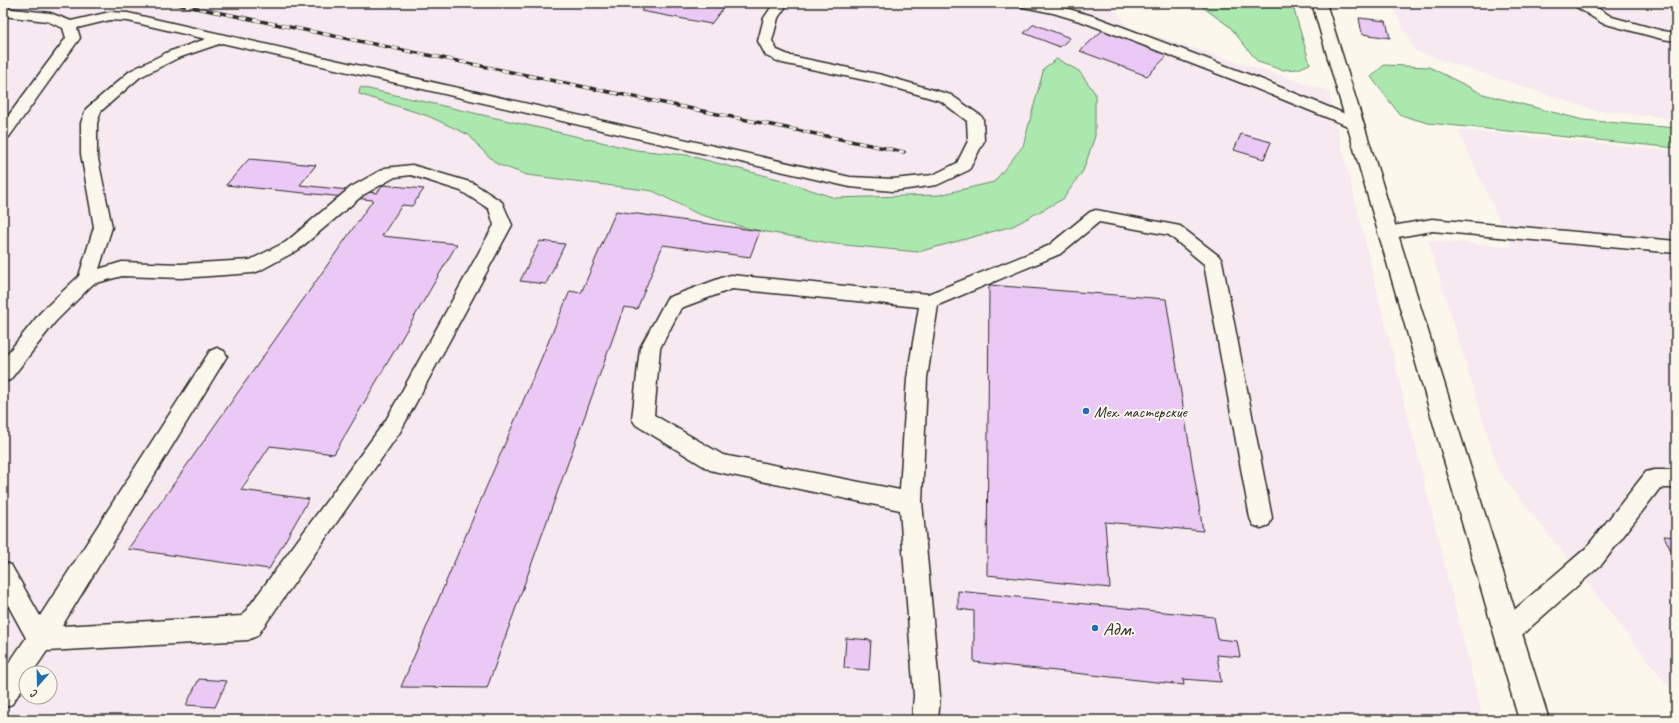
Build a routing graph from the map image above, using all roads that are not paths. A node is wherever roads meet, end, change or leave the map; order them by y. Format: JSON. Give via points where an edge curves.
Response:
{"nodes":[{"id":1,"x":781,"y":3,"type":"edge"},
{"id":2,"x":1023,"y":3,"type":"edge"},
{"id":3,"x":1319,"y":3,"type":"edge"},
{"id":4,"x":1580,"y":3,"type":"edge"},
{"id":5,"x":3,"y":12,"type":"edge"},
{"id":6,"x":69,"y":26,"type":"junction"},
{"id":7,"x":1676,"y":36,"type":"edge"},
{"id":8,"x":223,"y":38,"type":"junction"},
{"id":9,"x":1354,"y":123,"type":"junction"},
{"id":10,"x":3,"y":134,"type":"edge"},
{"id":11,"x":1387,"y":233,"type":"junction"},
{"id":12,"x":1676,"y":247,"type":"edge"},
{"id":13,"x":87,"y":279,"type":"junction"},
{"id":14,"x":929,"y":301,"type":"junction"},
{"id":15,"x":218,"y":356,"type":"dead end"},
{"id":16,"x":3,"y":374,"type":"edge"},
{"id":17,"x":1676,"y":479,"type":"edge"},
{"id":18,"x":911,"y":502,"type":"junction"},
{"id":19,"x":1261,"y":518,"type":"dead end"},
{"id":20,"x":3,"y":573,"type":"edge"},
{"id":21,"x":1507,"y":632,"type":"junction"},
{"id":22,"x":40,"y":639,"type":"junction"},
{"id":23,"x":3,"y":695,"type":"edge"},
{"id":24,"x":925,"y":720,"type":"edge"},
{"id":25,"x":1534,"y":720,"type":"edge"}],
"edges":[{"from":1,"to":8,"type":"lane","via":[[771,18],[765,41],[771,53],[787,60],[882,79],[946,98],[975,119],[976,141],[963,166],[937,180],[892,185],[850,182]]},
{"from":2,"to":9,"type":"lane","via":[[1094,20],[1274,89]]},
{"from":3,"to":9,"type":"street"},
{"from":4,"to":7,"type":"lane","via":[[1607,20],[1662,35]]},
{"from":5,"to":6,"type":"lane","via":[[50,17]]},
{"from":6,"to":8,"type":"lane","via":[[110,16],[128,17]]},
{"from":6,"to":10,"type":"lane","via":[[73,38]]},
{"from":8,"to":13,"type":"lane","via":[[173,55],[135,74],[94,109],[89,123],[89,154],[103,227]]},
{"from":9,"to":11,"type":"street"},
{"from":11,"to":12,"type":"lane","via":[[1432,225]]},
{"from":11,"to":21,"type":"street"},
{"from":13,"to":16,"type":"lane","via":[[48,317]]},
{"from":13,"to":22,"type":"lane","via":[[122,269],[181,271],[253,266],[292,246],[357,191],[391,172],[412,170],[467,187],[496,206],[503,225],[392,426],[248,628]]},
{"from":14,"to":18,"type":"lane","via":[[917,378]]},
{"from":14,"to":18,"type":"lane","via":[[731,282],[674,303],[650,348],[643,420],[718,463]]},
{"from":14,"to":19,"type":"lane","via":[[1054,250],[1096,216],[1174,230],[1213,261]]},
{"from":15,"to":22,"type":"lane"},
{"from":17,"to":21,"type":"lane","via":[[1654,479],[1594,556]]},
{"from":18,"to":24,"type":"lane","via":[[927,696]]},
{"from":20,"to":22,"type":"lane"},
{"from":21,"to":25,"type":"street"},
{"from":22,"to":23,"type":"lane"}]}
